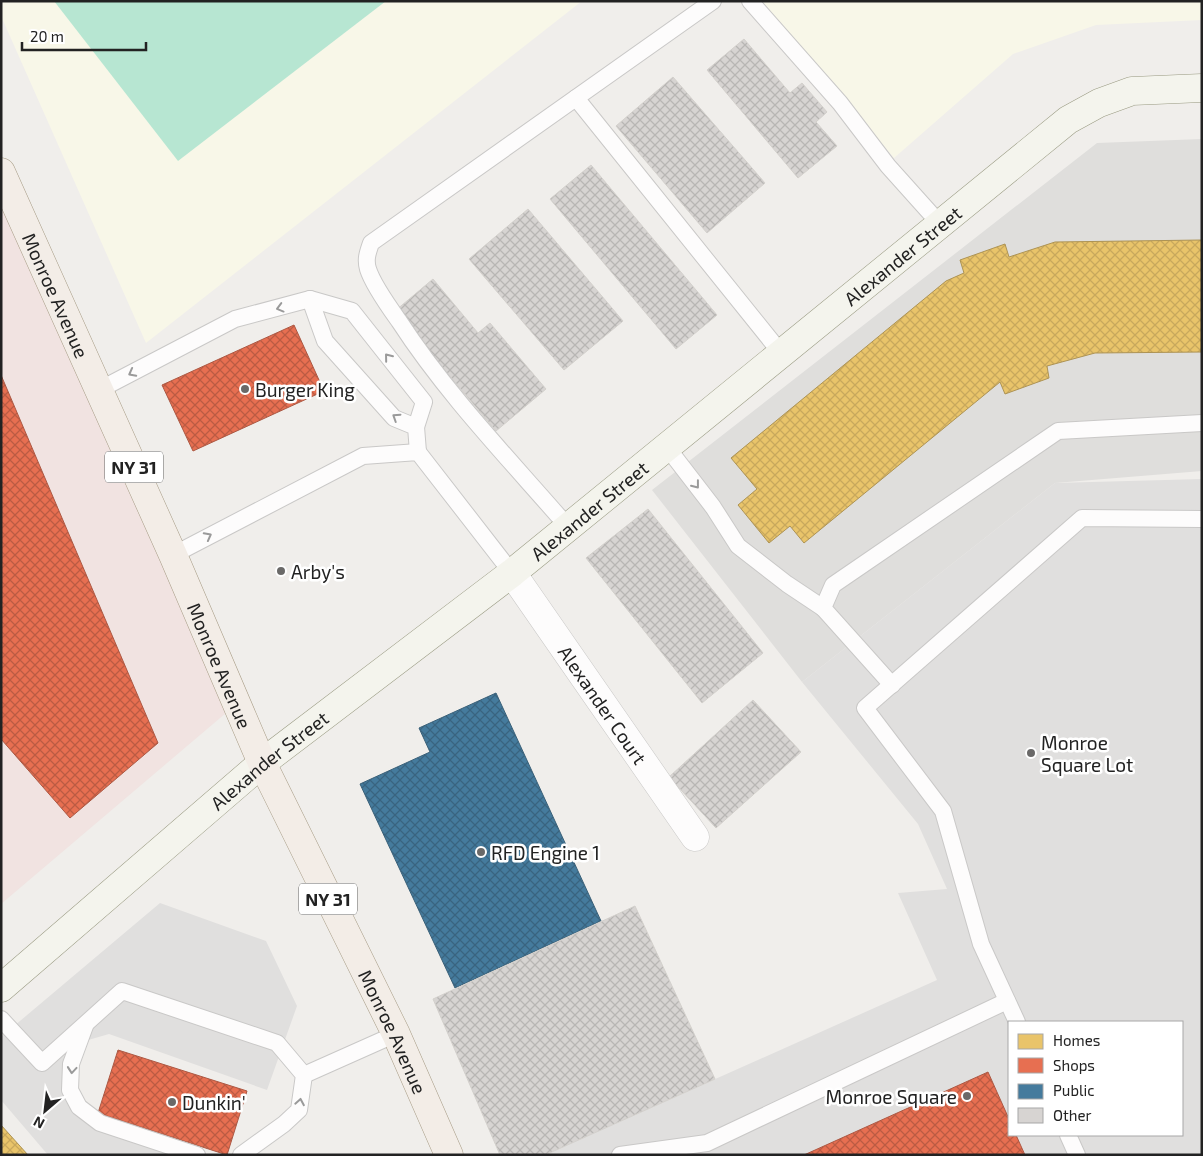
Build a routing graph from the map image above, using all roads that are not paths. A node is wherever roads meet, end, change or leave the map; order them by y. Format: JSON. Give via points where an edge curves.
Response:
{"nodes":[{"id":1,"x":713,"y":1,"type":"edge"},
{"id":2,"x":750,"y":1,"type":"edge"},
{"id":3,"x":1202,"y":88,"type":"edge"},
{"id":4,"x":576,"y":98,"type":"junction"},
{"id":5,"x":1,"y":172,"type":"edge"},
{"id":6,"x":940,"y":224,"type":"junction"},
{"id":7,"x":310,"y":299,"type":"junction"},
{"id":8,"x":781,"y":354,"type":"junction"},
{"id":9,"x":100,"y":390,"type":"junction"},
{"id":10,"x":1202,"y":423,"type":"edge"},
{"id":11,"x":416,"y":427,"type":"junction"},
{"id":12,"x":666,"y":446,"type":"junction"},
{"id":13,"x":418,"y":452,"type":"junction"},
{"id":14,"x":1202,"y":519,"type":"edge"},
{"id":15,"x":568,"y":527,"type":"junction"},
{"id":16,"x":173,"y":555,"type":"junction"},
{"id":17,"x":512,"y":573,"type":"junction"},
{"id":18,"x":823,"y":608,"type":"junction"},
{"id":19,"x":892,"y":685,"type":"junction"},
{"id":20,"x":262,"y":763,"type":"junction"},
{"id":21,"x":695,"y":837,"type":"dead end"},
{"id":22,"x":1,"y":988,"type":"edge"},
{"id":23,"x":1007,"y":1001,"type":"junction"},
{"id":24,"x":1,"y":1019,"type":"edge"},
{"id":25,"x":1016,"y":1021,"type":"edge"},
{"id":26,"x":86,"y":1024,"type":"junction"},
{"id":27,"x":396,"y":1034,"type":"junction"},
{"id":28,"x":304,"y":1075,"type":"junction"},
{"id":29,"x":1068,"y":1136,"type":"edge"},
{"id":30,"x":197,"y":1155,"type":"edge"},
{"id":31,"x":241,"y":1155,"type":"edge"},
{"id":32,"x":449,"y":1155,"type":"edge"},
{"id":33,"x":620,"y":1155,"type":"edge"},
{"id":34,"x":1077,"y":1155,"type":"edge"}],
"edges":[{"from":1,"to":4,"type":"lane"},
{"from":2,"to":6,"type":"lane"},
{"from":3,"to":6,"type":"street","name":"Alexander Street","via":[[1132,91],[1100,103],[1068,120]]},
{"from":4,"to":8,"type":"lane"},
{"from":4,"to":15,"type":"lane","via":[[371,243],[366,257],[379,291],[447,388]]},
{"from":5,"to":9,"type":"main road","name":"Monroe Avenue","number":"NY 31"},
{"from":6,"to":8,"type":"street","name":"Alexander Street"},
{"from":7,"to":9,"type":"lane","one_way":true,"via":[[235,320]]},
{"from":11,"to":7,"type":"lane","one_way":true,"via":[[394,418],[325,341]]},
{"from":11,"to":7,"type":"lane","one_way":true,"via":[[424,402],[352,311]]},
{"from":8,"to":12,"type":"street","name":"Alexander Street"},
{"from":9,"to":16,"type":"main road","name":"Monroe Avenue","number":"NY 31"},
{"from":10,"to":18,"type":"lane","via":[[1058,431],[833,585]]},
{"from":11,"to":13,"type":"lane"},
{"from":12,"to":15,"type":"street","name":"Alexander Street"},
{"from":12,"to":18,"type":"lane","one_way":true,"via":[[713,506],[738,546]]},
{"from":16,"to":13,"type":"lane","one_way":true,"via":[[362,456]]},
{"from":13,"to":17,"type":"lane"},
{"from":14,"to":19,"type":"lane","via":[[1082,518]]},
{"from":15,"to":17,"type":"street","name":"Alexander Street"},
{"from":16,"to":20,"type":"main road","name":"Monroe Avenue","number":"NY 31"},
{"from":17,"to":20,"type":"street","name":"Alexander Street"},
{"from":17,"to":21,"type":"street","name":"Alexander Court"},
{"from":18,"to":19,"type":"lane"},
{"from":19,"to":23,"type":"lane","via":[[865,708],[943,810],[981,944]]},
{"from":20,"to":22,"type":"street","name":"Alexander Street"},
{"from":20,"to":27,"type":"main road","name":"Monroe Avenue","number":"NY 31"},
{"from":23,"to":25,"type":"lane"},
{"from":23,"to":33,"type":"lane","via":[[707,1143]]},
{"from":24,"to":26,"type":"lane","via":[[42,1064]]},
{"from":26,"to":28,"type":"lane","via":[[122,991],[277,1043]]},
{"from":26,"to":30,"type":"lane","one_way":true,"via":[[71,1064],[70,1090],[79,1108],[100,1124]]},
{"from":27,"to":28,"type":"lane"},
{"from":27,"to":32,"type":"main road","name":"Monroe Avenue","number":"NY 31"},
{"from":31,"to":28,"type":"lane","one_way":true,"via":[[299,1110]]},
{"from":29,"to":34,"type":"lane"}]}
